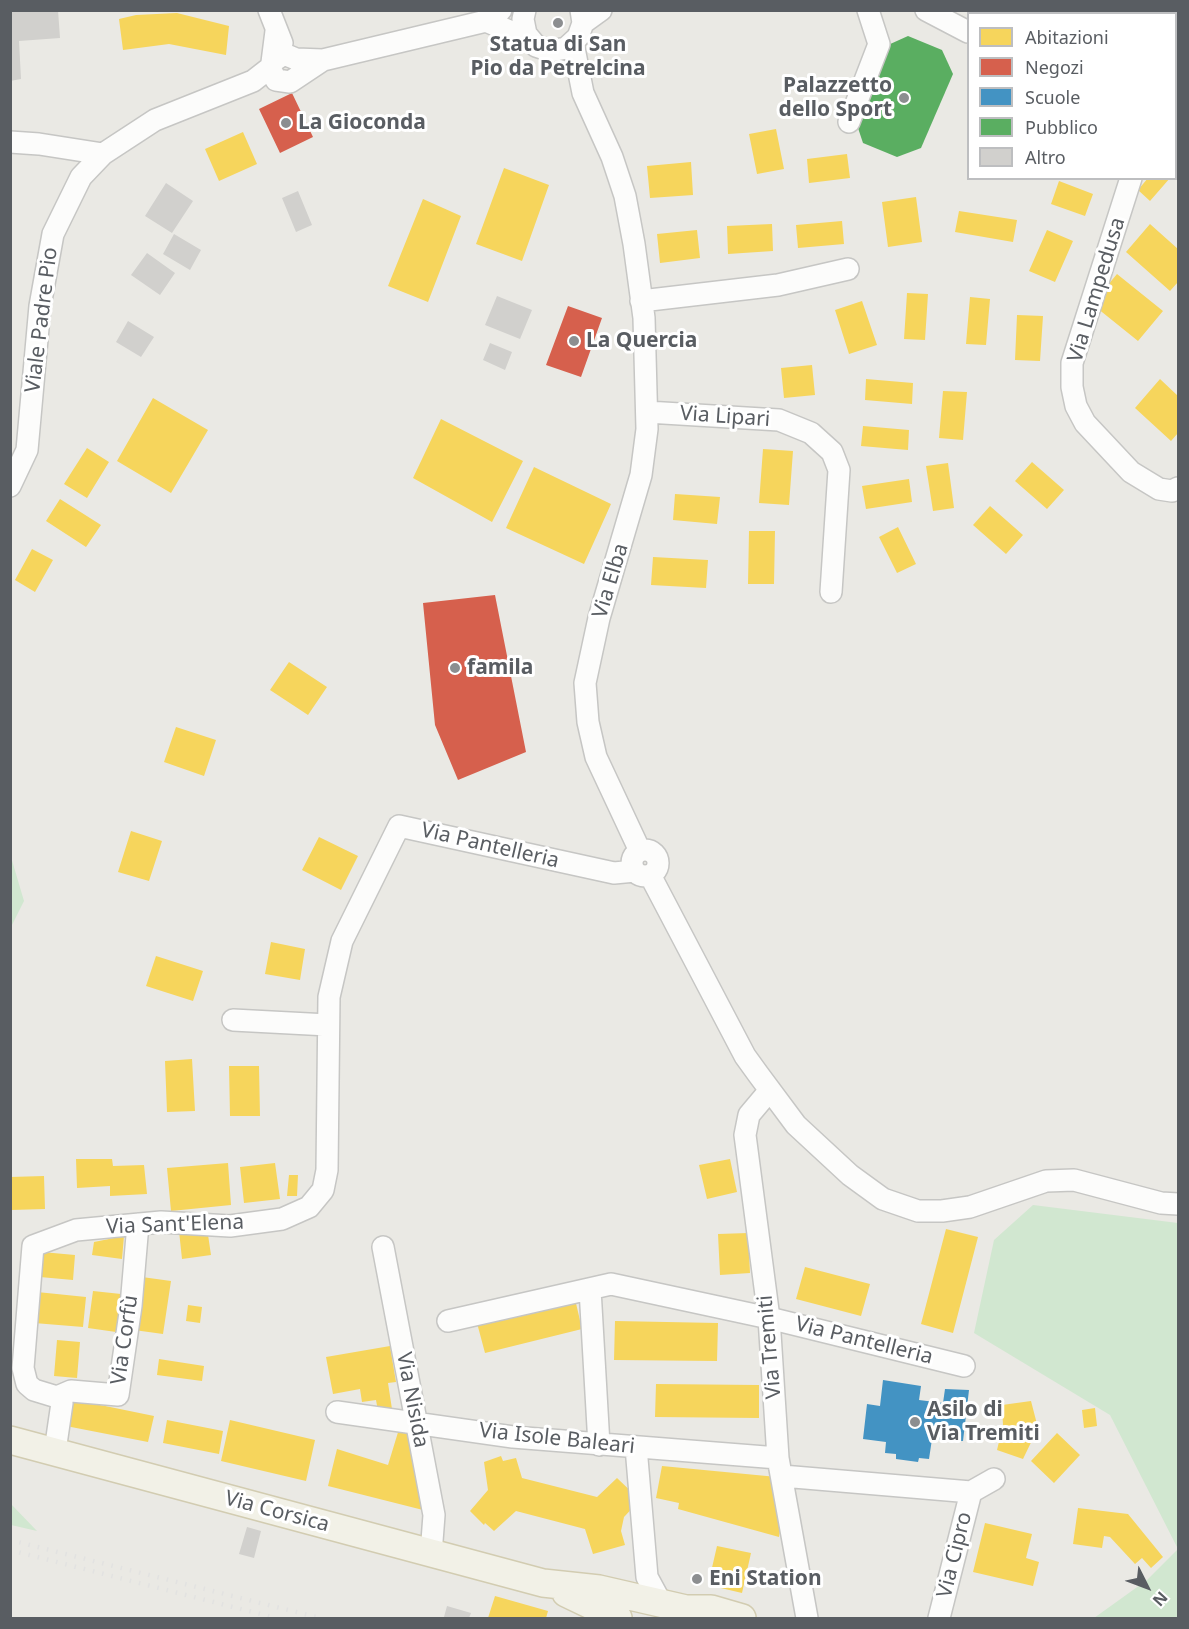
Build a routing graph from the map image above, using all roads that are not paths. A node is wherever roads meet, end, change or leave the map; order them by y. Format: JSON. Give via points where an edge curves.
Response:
{"nodes":[{"id":1,"x":269,"y":10,"type":"edge"},
{"id":2,"x":525,"y":10,"type":"edge"},
{"id":3,"x":601,"y":10,"type":"edge"},
{"id":4,"x":868,"y":10,"type":"edge"},
{"id":5,"x":926,"y":10,"type":"edge"},
{"id":6,"x":493,"y":16,"type":"edge"},
{"id":7,"x":582,"y":17,"type":"edge"},
{"id":8,"x":967,"y":31,"type":"edge"},
{"id":9,"x":530,"y":40,"type":"junction"},
{"id":10,"x":573,"y":43,"type":"junction"},
{"id":11,"x":551,"y":51,"type":"junction"},
{"id":12,"x":283,"y":66,"type":"junction"},
{"id":13,"x":583,"y":93,"type":"junction"},
{"id":14,"x":849,"y":122,"type":"dead end"},
{"id":15,"x":10,"y":142,"type":"edge"},
{"id":16,"x":103,"y":154,"type":"junction"},
{"id":17,"x":1130,"y":180,"type":"edge"},
{"id":18,"x":848,"y":269,"type":"dead end"},
{"id":19,"x":641,"y":301,"type":"junction"},
{"id":20,"x":647,"y":412,"type":"junction"},
{"id":21,"x":10,"y":486,"type":"edge"},
{"id":22,"x":1179,"y":488,"type":"edge"},
{"id":23,"x":831,"y":592,"type":"dead end"},
{"id":24,"x":642,"y":866,"type":"junction"},
{"id":25,"x":232,"y":1020,"type":"dead end"},
{"id":26,"x":328,"y":1025,"type":"junction"},
{"id":27,"x":764,"y":1082,"type":"junction"},
{"id":28,"x":323,"y":1190,"type":"joint"},
{"id":29,"x":1179,"y":1204,"type":"edge"},
{"id":30,"x":138,"y":1224,"type":"junction"},
{"id":31,"x":383,"y":1247,"type":"dead end"},
{"id":32,"x":590,"y":1289,"type":"junction"},
{"id":33,"x":769,"y":1318,"type":"junction"},
{"id":34,"x":448,"y":1321,"type":"dead end"},
{"id":35,"x":964,"y":1366,"type":"dead end"},
{"id":36,"x":57,"y":1397,"type":"junction"},
{"id":37,"x":337,"y":1412,"type":"dead end"},
{"id":38,"x":415,"y":1422,"type":"junction"},
{"id":39,"x":10,"y":1440,"type":"edge"},
{"id":40,"x":599,"y":1445,"type":"junction"},
{"id":41,"x":636,"y":1447,"type":"junction"},
{"id":42,"x":55,"y":1451,"type":"junction"},
{"id":43,"x":780,"y":1467,"type":"junction"},
{"id":44,"x":994,"y":1479,"type":"dead end"},
{"id":45,"x":971,"y":1492,"type":"junction"},
{"id":46,"x":431,"y":1554,"type":"junction"},
{"id":47,"x":543,"y":1583,"type":"junction"},
{"id":48,"x":674,"y":1610,"type":"edge"},
{"id":49,"x":803,"y":1616,"type":"edge"},
{"id":50,"x":618,"y":1618,"type":"edge"},
{"id":51,"x":742,"y":1618,"type":"edge"},
{"id":52,"x":939,"y":1618,"type":"edge"}],
"edges":[{"from":1,"to":12,"type":"street"},
{"from":2,"to":9,"type":"street","via":[[523,26]]},
{"from":3,"to":7,"type":"street"},
{"from":4,"to":14,"type":"street","via":[[879,44]]},
{"from":5,"to":8,"type":"street"},
{"from":6,"to":9,"type":"street","name":"Viale Padre Pio"},
{"from":6,"to":12,"type":"street","name":"Viale Padre Pio","via":[[323,60]]},
{"from":7,"to":10,"type":"street"},
{"from":9,"to":11,"type":"street","name":"Viale Padre Pio"},
{"from":10,"to":11,"type":"street"},
{"from":10,"to":13,"type":"street","name":"Via Elba"},
{"from":11,"to":13,"type":"street","name":"Via Elba"},
{"from":12,"to":16,"type":"street","name":"Viale Padre Pio","via":[[155,120]]},
{"from":13,"to":19,"type":"street","name":"Via Elba","via":[[625,195]]},
{"from":15,"to":16,"type":"street"},
{"from":16,"to":21,"type":"street","name":"Viale Padre Pio","via":[[81,177],[53,234],[40,306],[27,450]]},
{"from":17,"to":22,"type":"street","name":"Via Lampedusa","via":[[1072,363],[1072,387],[1085,423],[1131,472],[1159,489]]},
{"from":18,"to":19,"type":"street","via":[[778,285]]},
{"from":19,"to":20,"type":"street","name":"Via Elba"},
{"from":20,"to":23,"type":"street","name":"Via Lipari","via":[[779,420],[811,433],[832,452],[839,470]]},
{"from":20,"to":24,"type":"street","name":"Via Elba","via":[[641,475],[585,683],[596,757]]},
{"from":24,"to":26,"type":"street","name":"Via Pantelleria","via":[[614,873],[399,826],[342,942],[329,997]]},
{"from":24,"to":27,"type":"street","name":"Via Elba","via":[[745,1056]]},
{"from":25,"to":26,"type":"street"},
{"from":26,"to":28,"type":"street","name":"Via Pantelleria","via":[[327,1170]]},
{"from":27,"to":29,"type":"street","name":"Via Elba","via":[[796,1125],[850,1174],[882,1199],[918,1211],[970,1207],[1046,1181],[1074,1180],[1161,1203]]},
{"from":27,"to":33,"type":"street","name":"Via Tremiti","via":[[749,1115],[746,1135]]},
{"from":28,"to":30,"type":"street","name":"Via Sant'Elena","via":[[309,1207],[282,1219],[230,1226]]},
{"from":30,"to":36,"type":"street","name":"Via Corfù","via":[[118,1395],[71,1391]]},
{"from":30,"to":36,"type":"street","name":"Via Sant'Elena","via":[[76,1230],[33,1246],[23,1368],[27,1384],[34,1390]]},
{"from":31,"to":38,"type":"street","name":"Via Nisida"},
{"from":32,"to":33,"type":"street","name":"Via Pantelleria","via":[[611,1284]]},
{"from":32,"to":34,"type":"street","name":"Via Pantelleria"},
{"from":32,"to":40,"type":"street"},
{"from":33,"to":35,"type":"street","name":"Via Pantelleria"},
{"from":33,"to":43,"type":"street","name":"Via Tremiti"},
{"from":36,"to":42,"type":"street","via":[[63,1409]]},
{"from":37,"to":38,"type":"street","name":"Via Isole Baleari"},
{"from":38,"to":40,"type":"street","name":"Via Isole Baleari"},
{"from":38,"to":46,"type":"street","name":"Via Nisida","via":[[434,1515]]},
{"from":39,"to":42,"type":"main road","name":"Via Corsica"},
{"from":40,"to":41,"type":"street","name":"Via Isole Baleari"},
{"from":41,"to":43,"type":"street","name":"Via Isole Baleari"},
{"from":41,"to":48,"type":"street","via":[[647,1578]]},
{"from":42,"to":46,"type":"main road","name":"Via Corsica"},
{"from":43,"to":45,"type":"street","name":"Via Isole Baleari"},
{"from":43,"to":49,"type":"street","name":"Via Tremiti"},
{"from":44,"to":45,"type":"street"},
{"from":45,"to":52,"type":"street","name":"Via Cipro"},
{"from":46,"to":47,"type":"main road","name":"Via Corsica"},
{"from":47,"to":48,"type":"main road","name":"Via Corsica","via":[[599,1589]]},
{"from":47,"to":50,"type":"main road","name":"Via Corsica"},
{"from":48,"to":51,"type":"main road","name":"Via Corsica","via":[[711,1609]]}]}
